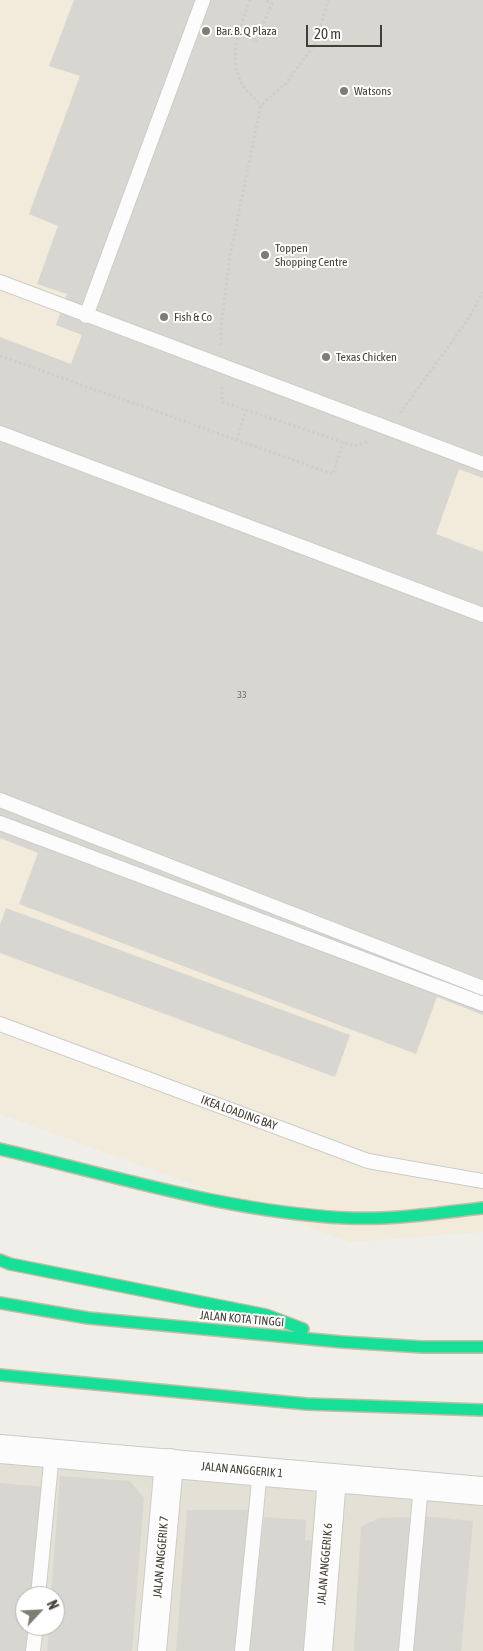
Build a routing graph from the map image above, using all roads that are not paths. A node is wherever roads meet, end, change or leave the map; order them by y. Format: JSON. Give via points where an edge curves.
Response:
{"nodes":[{"id":1,"x":203,"y":0,"type":"edge"},
{"id":2,"x":0,"y":282,"type":"edge"},
{"id":3,"x":86,"y":316,"type":"junction"},
{"id":4,"x":0,"y":433,"type":"edge"},
{"id":5,"x":483,"y":464,"type":"edge"},
{"id":6,"x":483,"y":615,"type":"edge"},
{"id":7,"x":0,"y":800,"type":"edge"},
{"id":8,"x":0,"y":823,"type":"edge"},
{"id":9,"x":483,"y":988,"type":"edge"},
{"id":10,"x":483,"y":1004,"type":"edge"},
{"id":11,"x":0,"y":1024,"type":"edge"},
{"id":12,"x":0,"y":1149,"type":"edge"},
{"id":13,"x":483,"y":1181,"type":"edge"},
{"id":14,"x":483,"y":1208,"type":"edge"},
{"id":15,"x":5,"y":1262,"type":"edge"},
{"id":16,"x":0,"y":1302,"type":"edge"},
{"id":17,"x":342,"y":1342,"type":"junction"},
{"id":18,"x":483,"y":1346,"type":"edge"},
{"id":19,"x":0,"y":1376,"type":"edge"},
{"id":20,"x":483,"y":1410,"type":"edge"},
{"id":21,"x":0,"y":1449,"type":"edge"},
{"id":22,"x":52,"y":1453,"type":"junction"},
{"id":23,"x":169,"y":1463,"type":"junction"},
{"id":24,"x":260,"y":1471,"type":"junction"},
{"id":25,"x":332,"y":1478,"type":"junction"},
{"id":26,"x":420,"y":1485,"type":"junction"},
{"id":27,"x":483,"y":1491,"type":"edge"},
{"id":28,"x":39,"y":1586,"type":"edge"},
{"id":29,"x":35,"y":1636,"type":"edge"},
{"id":30,"x":33,"y":1651,"type":"edge"},
{"id":31,"x":152,"y":1651,"type":"edge"},
{"id":32,"x":242,"y":1651,"type":"edge"},
{"id":33,"x":318,"y":1651,"type":"edge"},
{"id":34,"x":406,"y":1651,"type":"edge"}],
"edges":[{"from":1,"to":3,"type":"lane"},
{"from":2,"to":3,"type":"lane"},
{"from":3,"to":5,"type":"lane"},
{"from":4,"to":6,"type":"lane"},
{"from":7,"to":9,"type":"lane"},
{"from":8,"to":10,"type":"lane"},
{"from":11,"to":13,"type":"lane","name":"IKEA LOADING BAY","via":[[368,1160]]},
{"from":12,"to":14,"type":"highway","via":[[178,1192],[285,1213],[384,1218]]},
{"from":15,"to":17,"type":"highway","via":[[266,1316]]},
{"from":16,"to":17,"type":"highway","name":"JALAN KOTA TINGGI","via":[[88,1318]]},
{"from":17,"to":18,"type":"highway","name":"JALAN KOTA TINGGI","via":[[423,1347]]},
{"from":19,"to":20,"type":"highway","via":[[258,1401]]},
{"from":21,"to":22,"type":"street","name":"JALAN ANGGERIK 1"},
{"from":22,"to":23,"type":"street","name":"JALAN ANGGERIK 1"},
{"from":22,"to":28,"type":"lane"},
{"from":23,"to":24,"type":"street","name":"JALAN ANGGERIK 1"},
{"from":23,"to":31,"type":"street","name":"JALAN ANGGERIK 7"},
{"from":24,"to":25,"type":"street","name":"JALAN ANGGERIK 1"},
{"from":24,"to":32,"type":"lane"},
{"from":25,"to":26,"type":"street","name":"JALAN ANGGERIK 1"},
{"from":25,"to":33,"type":"street","name":"JALAN ANGGERIK 6"},
{"from":26,"to":27,"type":"street","name":"JALAN ANGGERIK 1"},
{"from":26,"to":34,"type":"lane"},
{"from":29,"to":30,"type":"lane"}]}
